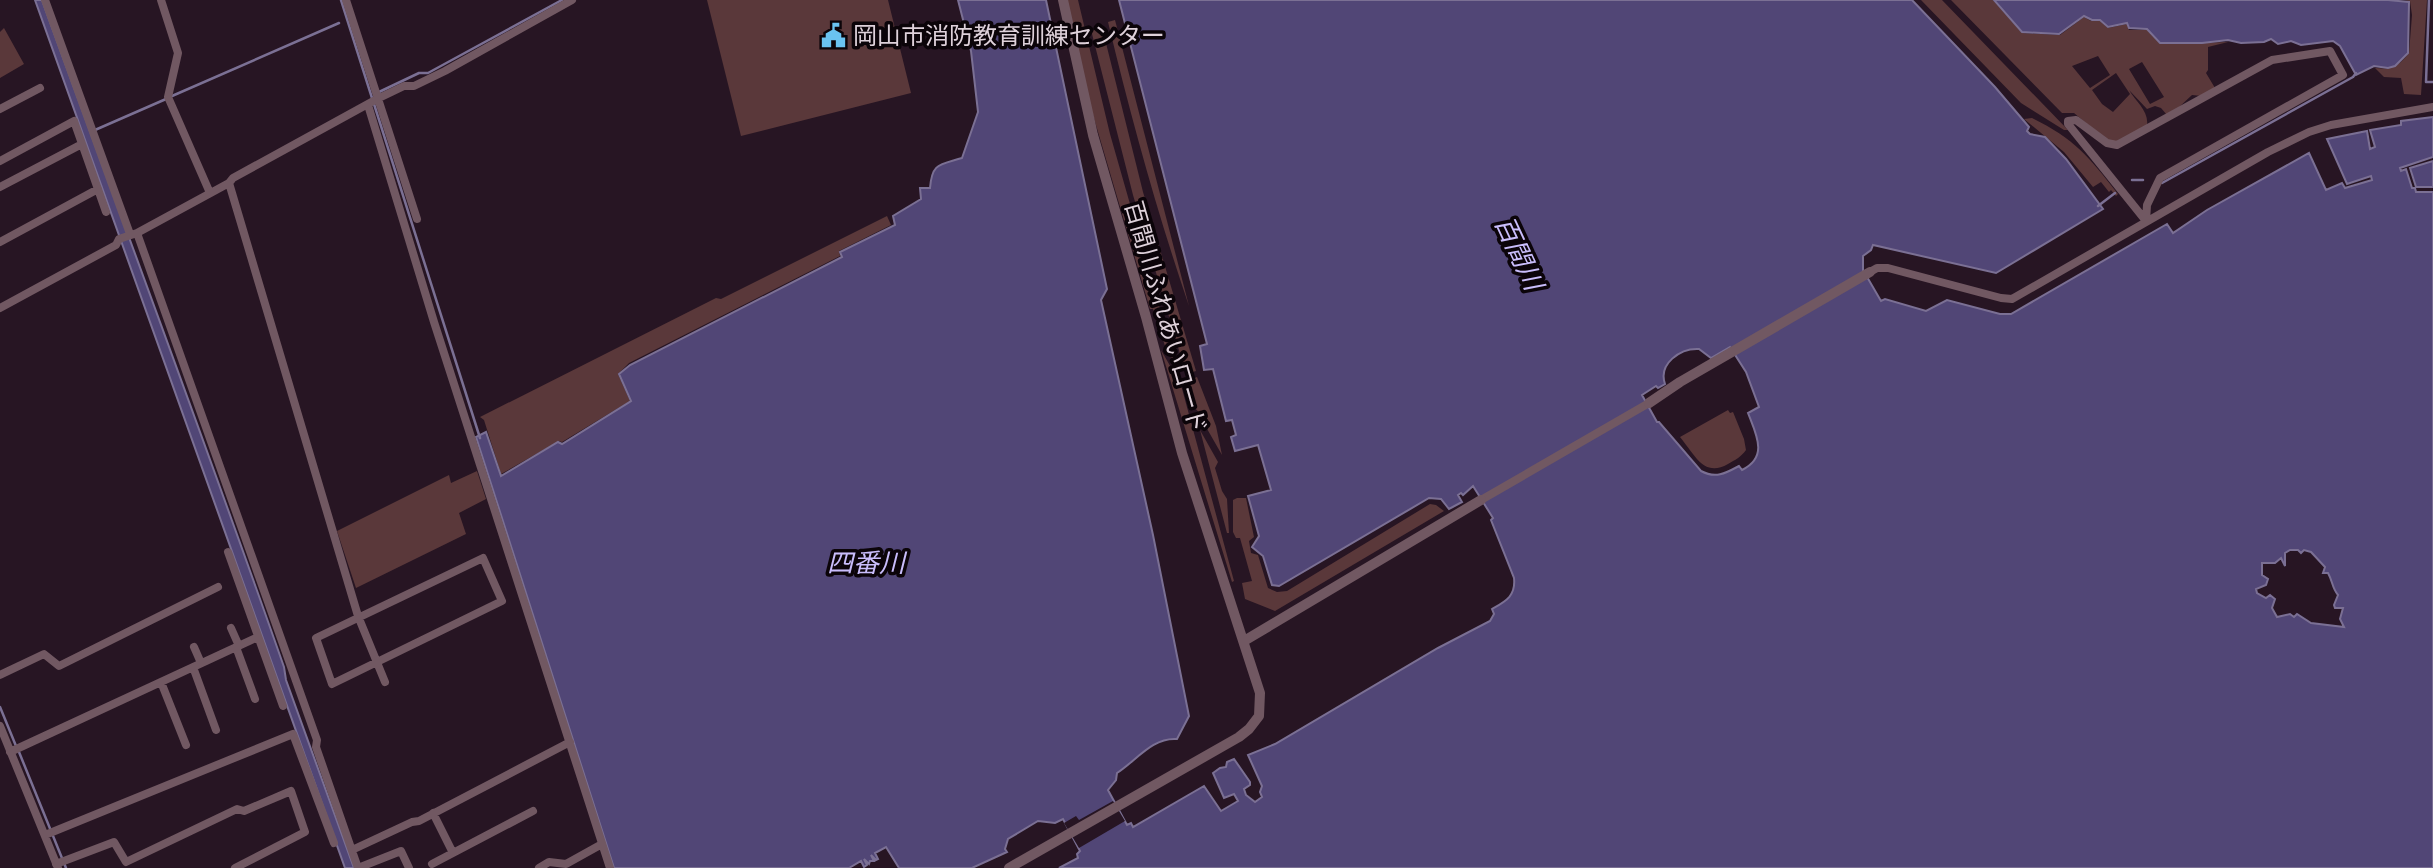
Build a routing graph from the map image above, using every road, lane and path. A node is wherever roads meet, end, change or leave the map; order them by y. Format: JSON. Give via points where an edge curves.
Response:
{"nodes":[{"id":1,"x":45,"y":0,"type":"edge"},
{"id":2,"x":161,"y":0,"type":"edge"},
{"id":3,"x":346,"y":0,"type":"edge"},
{"id":4,"x":572,"y":0,"type":"edge"},
{"id":5,"x":1063,"y":0,"type":"edge"},
{"id":6,"x":40,"y":88,"type":"dead end"},
{"id":7,"x":372,"y":102,"type":"junction"},
{"id":8,"x":2433,"y":107,"type":"edge"},
{"id":9,"x":0,"y":109,"type":"edge"},
{"id":10,"x":82,"y":144,"type":"junction"},
{"id":11,"x":0,"y":161,"type":"edge"},
{"id":12,"x":229,"y":183,"type":"junction"},
{"id":13,"x":0,"y":187,"type":"edge"},
{"id":14,"x":98,"y":189,"type":"junction"},
{"id":15,"x":210,"y":193,"type":"junction"},
{"id":16,"x":401,"y":193,"type":"junction"},
{"id":17,"x":106,"y":212,"type":"dead end"},
{"id":18,"x":417,"y":219,"type":"dead end"},
{"id":19,"x":2146,"y":221,"type":"junction"},
{"id":20,"x":131,"y":234,"type":"junction"},
{"id":21,"x":0,"y":242,"type":"edge"},
{"id":22,"x":1870,"y":272,"type":"joint"},
{"id":23,"x":1,"y":304,"type":"edge"},
{"id":24,"x":1649,"y":403,"type":"joint"},
{"id":25,"x":1481,"y":500,"type":"joint"},
{"id":26,"x":228,"y":552,"type":"dead end"},
{"id":27,"x":218,"y":587,"type":"dead end"},
{"id":28,"x":358,"y":616,"type":"junction"},
{"id":29,"x":231,"y":628,"type":"dead end"},
{"id":30,"x":258,"y":637,"type":"junction"},
{"id":31,"x":1244,"y":641,"type":"junction"},
{"id":32,"x":238,"y":646,"type":"junction"},
{"id":33,"x":194,"y":647,"type":"dead end"},
{"id":34,"x":377,"y":663,"type":"junction"},
{"id":35,"x":197,"y":665,"type":"junction"},
{"id":36,"x":0,"y":675,"type":"edge"},
{"id":37,"x":161,"y":682,"type":"junction"},
{"id":38,"x":385,"y":682,"type":"dead end"},
{"id":39,"x":255,"y":699,"type":"dead end"},
{"id":40,"x":283,"y":706,"type":"dead end"},
{"id":41,"x":0,"y":726,"type":"edge"},
{"id":42,"x":216,"y":730,"type":"dead end"},
{"id":43,"x":570,"y":742,"type":"junction"},
{"id":44,"x":186,"y":745,"type":"dead end"},
{"id":45,"x":15,"y":750,"type":"junction"},
{"id":46,"x":533,"y":811,"type":"dead end"},
{"id":47,"x":433,"y":813,"type":"junction"},
{"id":48,"x":49,"y":833,"type":"junction"},
{"id":49,"x":334,"y":843,"type":"dead end"},
{"id":50,"x":602,"y":844,"type":"junction"},
{"id":51,"x":352,"y":850,"type":"junction"},
{"id":52,"x":453,"y":853,"type":"junction"},
{"id":53,"x":60,"y":863,"type":"edge"},
{"id":54,"x":432,"y":864,"type":"dead end"},
{"id":55,"x":235,"y":868,"type":"edge"},
{"id":56,"x":358,"y":868,"type":"edge"},
{"id":57,"x":409,"y":868,"type":"edge"},
{"id":58,"x":539,"y":868,"type":"edge"},
{"id":59,"x":610,"y":868,"type":"edge"},
{"id":60,"x":1009,"y":868,"type":"edge"}],
"edges":[{"from":1,"to":20,"type":"street"},
{"from":2,"to":15,"type":"street","via":[[178,53],[168,98]]},
{"from":3,"to":7,"type":"street"},
{"from":4,"to":7,"type":"street","via":[[445,71]]},
{"from":5,"to":31,"type":"street","name":"百間川ふれあいロード","via":[[1093,135],[1178,440]]},
{"from":6,"to":9,"type":"street"},
{"from":7,"to":12,"type":"street"},
{"from":7,"to":16,"type":"street"},
{"from":8,"to":19,"type":"street","via":[[2309,132]]},
{"from":10,"to":11,"type":"street","via":[[74,121]]},
{"from":10,"to":13,"type":"street"},
{"from":10,"to":14,"type":"street"},
{"from":12,"to":15,"type":"street"},
{"from":12,"to":28,"type":"street"},
{"from":14,"to":17,"type":"street"},
{"from":14,"to":21,"type":"street"},
{"from":15,"to":20,"type":"street"},
{"from":16,"to":18,"type":"street"},
{"from":16,"to":43,"type":"street"},
{"from":19,"to":19,"type":"street","via":[[2147,205],[2160,178],[2343,75],[2330,51],[2272,60],[2117,145],[2107,144],[2076,120],[2068,121]]},
{"from":19,"to":22,"type":"street","via":[[2012,299],[1888,268]]},
{"from":20,"to":23,"type":"street"},
{"from":20,"to":51,"type":"street","via":[[317,740]]},
{"from":22,"to":24,"type":"street"},
{"from":24,"to":25,"type":"street"},
{"from":25,"to":31,"type":"street"},
{"from":26,"to":30,"type":"street"},
{"from":27,"to":36,"type":"street","via":[[59,666],[44,654]]},
{"from":28,"to":34,"type":"street"},
{"from":28,"to":34,"type":"street","via":[[316,638],[332,684]]},
{"from":28,"to":34,"type":"street","via":[[482,558],[502,601]]},
{"from":29,"to":32,"type":"street"},
{"from":30,"to":32,"type":"street"},
{"from":30,"to":40,"type":"street"},
{"from":31,"to":60,"type":"street","name":"百間川ふれあいロード","via":[[1260,693],[1255,722],[1239,737]]},
{"from":32,"to":35,"type":"street"},
{"from":32,"to":39,"type":"street"},
{"from":33,"to":35,"type":"street"},
{"from":34,"to":38,"type":"street"},
{"from":35,"to":37,"type":"street"},
{"from":35,"to":42,"type":"street"},
{"from":37,"to":44,"type":"street"},
{"from":37,"to":45,"type":"street"},
{"from":41,"to":45,"type":"street"},
{"from":43,"to":47,"type":"street"},
{"from":43,"to":50,"type":"street"},
{"from":45,"to":48,"type":"street"},
{"from":46,"to":52,"type":"street"},
{"from":47,"to":51,"type":"street"},
{"from":47,"to":52,"type":"street"},
{"from":48,"to":49,"type":"street","via":[[293,734]]},
{"from":48,"to":53,"type":"street"},
{"from":50,"to":58,"type":"street","via":[[566,864],[550,862]]},
{"from":50,"to":59,"type":"street"},
{"from":51,"to":56,"type":"street"},
{"from":52,"to":54,"type":"street"},
{"from":53,"to":55,"type":"street","via":[[114,842],[126,862],[237,809],[244,811],[290,791],[305,832]]},
{"from":56,"to":57,"type":"street","via":[[401,851]]}]}
